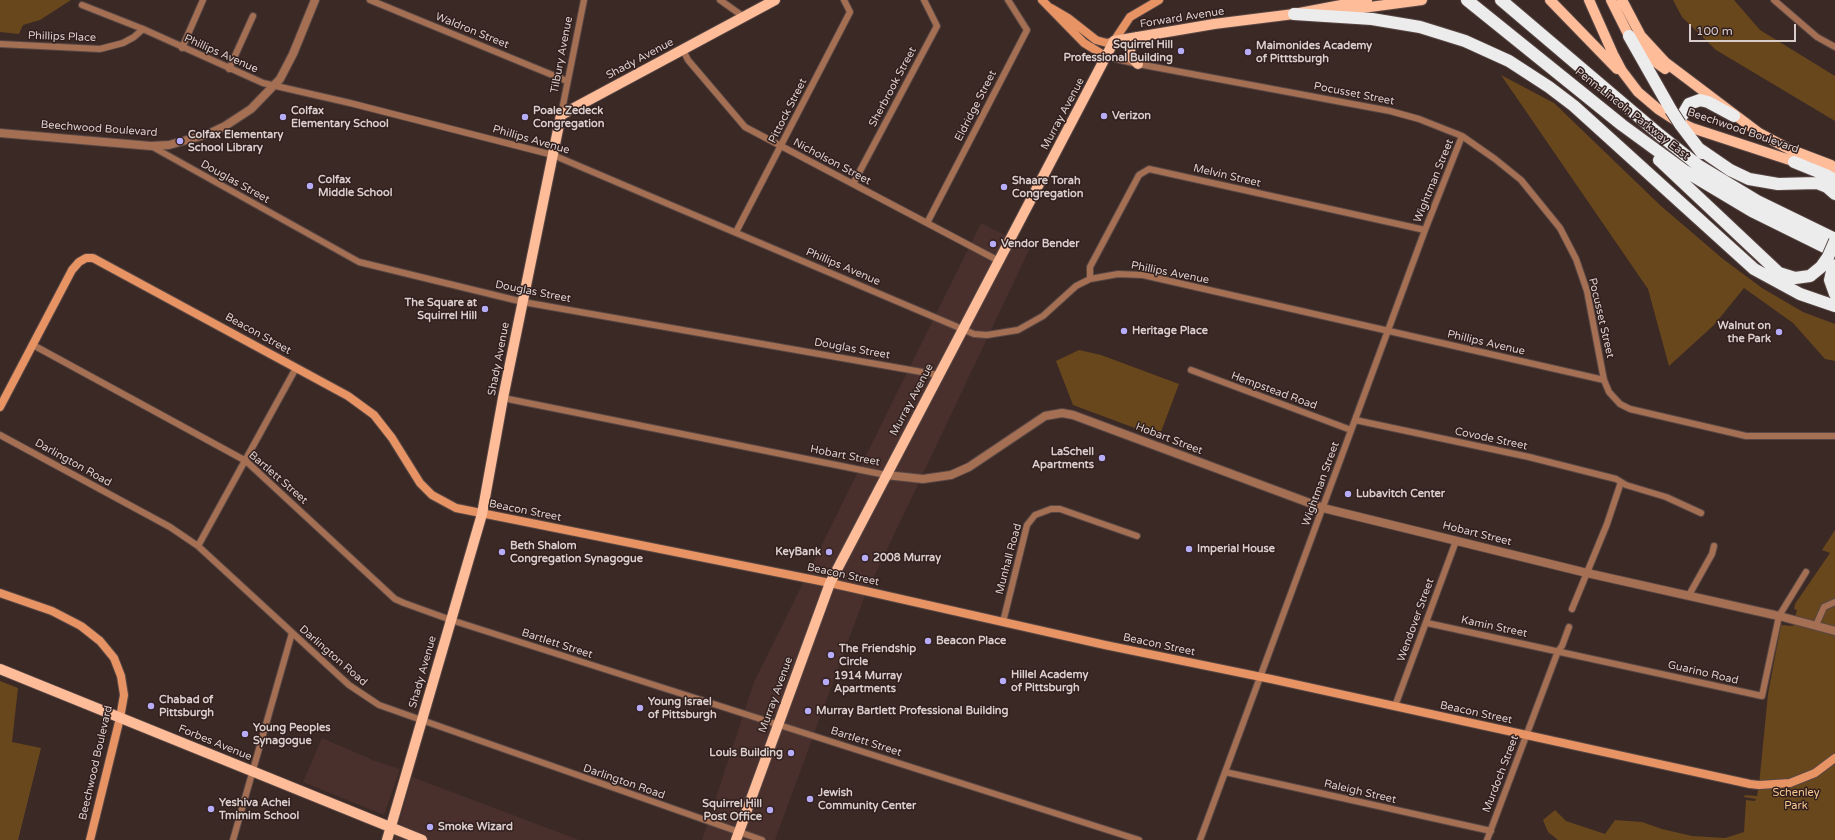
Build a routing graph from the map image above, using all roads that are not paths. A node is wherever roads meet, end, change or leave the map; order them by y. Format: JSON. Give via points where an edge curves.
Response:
{"nodes":[{"id":1,"x":203,"y":0,"type":"edge"},
{"id":2,"x":316,"y":0,"type":"edge"},
{"id":3,"x":370,"y":0,"type":"edge"},
{"id":4,"x":584,"y":0,"type":"edge"},
{"id":5,"x":720,"y":0,"type":"edge"},
{"id":6,"x":775,"y":0,"type":"edge"},
{"id":7,"x":844,"y":0,"type":"edge"},
{"id":8,"x":924,"y":0,"type":"edge"},
{"id":9,"x":1008,"y":0,"type":"edge"},
{"id":10,"x":1042,"y":0,"type":"edge"},
{"id":11,"x":1159,"y":0,"type":"edge"},
{"id":12,"x":1367,"y":0,"type":"edge"},
{"id":13,"x":1422,"y":0,"type":"edge"},
{"id":14,"x":1467,"y":0,"type":"edge"},
{"id":15,"x":1501,"y":0,"type":"edge"},
{"id":16,"x":1550,"y":0,"type":"edge"},
{"id":17,"x":1589,"y":0,"type":"edge"},
{"id":18,"x":1610,"y":0,"type":"edge"},
{"id":19,"x":1622,"y":0,"type":"edge"},
{"id":20,"x":1774,"y":0,"type":"edge"},
{"id":21,"x":82,"y":5,"type":"dead end"},
{"id":22,"x":1051,"y":8,"type":"junction"},
{"id":23,"x":1294,"y":14,"type":"junction"},
{"id":24,"x":253,"y":16,"type":"dead end"},
{"id":25,"x":744,"y":16,"type":"junction"},
{"id":26,"x":142,"y":29,"type":"junction"},
{"id":27,"x":1629,"y":36,"type":"junction"},
{"id":28,"x":1136,"y":37,"type":"junction"},
{"id":29,"x":1096,"y":40,"type":"junction"},
{"id":30,"x":1114,"y":41,"type":"junction"},
{"id":31,"x":0,"y":44,"type":"edge"},
{"id":32,"x":1835,"y":47,"type":"edge"},
{"id":33,"x":182,"y":48,"type":"junction"},
{"id":34,"x":682,"y":50,"type":"junction"},
{"id":35,"x":1107,"y":56,"type":"junction"},
{"id":36,"x":1138,"y":64,"type":"junction"},
{"id":37,"x":229,"y":70,"type":"junction"},
{"id":38,"x":567,"y":81,"type":"junction"},
{"id":39,"x":1630,"y":82,"type":"junction"},
{"id":40,"x":1696,"y":85,"type":"junction"},
{"id":41,"x":274,"y":86,"type":"junction"},
{"id":42,"x":561,"y":114,"type":"junction"},
{"id":43,"x":1734,"y":116,"type":"junction"},
{"id":44,"x":1681,"y":120,"type":"junction"},
{"id":45,"x":1622,"y":125,"type":"junction"},
{"id":46,"x":0,"y":133,"type":"edge"},
{"id":47,"x":1462,"y":136,"type":"junction"},
{"id":48,"x":151,"y":146,"type":"junction"},
{"id":49,"x":781,"y":146,"type":"junction"},
{"id":50,"x":1697,"y":147,"type":"junction"},
{"id":51,"x":553,"y":155,"type":"junction"},
{"id":52,"x":1794,"y":162,"type":"junction"},
{"id":53,"x":1835,"y":166,"type":"edge"},
{"id":54,"x":1835,"y":171,"type":"edge"},
{"id":55,"x":1835,"y":180,"type":"edge"},
{"id":56,"x":853,"y":184,"type":"junction"},
{"id":57,"x":1835,"y":194,"type":"edge"},
{"id":58,"x":1757,"y":201,"type":"junction"},
{"id":59,"x":927,"y":223,"type":"junction"},
{"id":60,"x":1425,"y":230,"type":"junction"},
{"id":61,"x":736,"y":232,"type":"junction"},
{"id":62,"x":1835,"y":240,"type":"edge"},
{"id":63,"x":1833,"y":257,"type":"edge"},
{"id":64,"x":999,"y":261,"type":"junction"},
{"id":65,"x":1090,"y":279,"type":"junction"},
{"id":66,"x":1835,"y":294,"type":"edge"},
{"id":67,"x":523,"y":302,"type":"junction"},
{"id":68,"x":1835,"y":306,"type":"edge"},
{"id":69,"x":964,"y":330,"type":"junction"},
{"id":70,"x":1388,"y":332,"type":"junction"},
{"id":71,"x":33,"y":345,"type":"junction"},
{"id":72,"x":296,"y":368,"type":"junction"},
{"id":73,"x":1191,"y":370,"type":"dead end"},
{"id":74,"x":939,"y":375,"type":"junction"},
{"id":75,"x":1604,"y":380,"type":"junction"},
{"id":76,"x":503,"y":398,"type":"junction"},
{"id":77,"x":0,"y":407,"type":"edge"},
{"id":78,"x":1355,"y":420,"type":"junction"},
{"id":79,"x":1351,"y":430,"type":"junction"},
{"id":80,"x":0,"y":435,"type":"edge"},
{"id":81,"x":1835,"y":436,"type":"edge"},
{"id":82,"x":246,"y":461,"type":"junction"},
{"id":83,"x":886,"y":475,"type":"junction"},
{"id":84,"x":1621,"y":482,"type":"junction"},
{"id":85,"x":1323,"y":508,"type":"junction"},
{"id":86,"x":1701,"y":513,"type":"dead end"},
{"id":87,"x":482,"y":514,"type":"junction"},
{"id":88,"x":1137,"y":536,"type":"dead end"},
{"id":89,"x":1456,"y":540,"type":"junction"},
{"id":90,"x":198,"y":546,"type":"junction"},
{"id":91,"x":1714,"y":546,"type":"dead end"},
{"id":92,"x":1806,"y":572,"type":"dead end"},
{"id":93,"x":1587,"y":573,"type":"junction"},
{"id":94,"x":830,"y":583,"type":"junction"},
{"id":95,"x":0,"y":593,"type":"edge"},
{"id":96,"x":1689,"y":595,"type":"junction"},
{"id":97,"x":1835,"y":602,"type":"edge"},
{"id":98,"x":1572,"y":608,"type":"dead end"},
{"id":99,"x":1779,"y":616,"type":"junction"},
{"id":100,"x":450,"y":620,"type":"junction"},
{"id":101,"x":1003,"y":622,"type":"junction"},
{"id":102,"x":1427,"y":623,"type":"junction"},
{"id":103,"x":1816,"y":625,"type":"junction"},
{"id":104,"x":1569,"y":627,"type":"dead end"},
{"id":105,"x":1835,"y":631,"type":"edge"},
{"id":106,"x":292,"y":633,"type":"junction"},
{"id":107,"x":1558,"y":651,"type":"junction"},
{"id":108,"x":0,"y":669,"type":"edge"},
{"id":109,"x":1259,"y":677,"type":"junction"},
{"id":110,"x":1395,"y":706,"type":"junction"},
{"id":111,"x":120,"y":718,"type":"junction"},
{"id":112,"x":421,"y":721,"type":"junction"},
{"id":113,"x":777,"y":725,"type":"junction"},
{"id":114,"x":1526,"y":736,"type":"junction"},
{"id":115,"x":1835,"y":758,"type":"edge"},
{"id":116,"x":253,"y":772,"type":"junction"},
{"id":117,"x":1225,"y":772,"type":"junction"},
{"id":118,"x":391,"y":827,"type":"junction"},
{"id":119,"x":1491,"y":831,"type":"junction"},
{"id":120,"x":737,"y":836,"type":"edge"},
{"id":121,"x":90,"y":840,"type":"edge"},
{"id":122,"x":233,"y":840,"type":"edge"},
{"id":123,"x":387,"y":840,"type":"edge"},
{"id":124,"x":422,"y":840,"type":"edge"},
{"id":125,"x":762,"y":840,"type":"edge"},
{"id":126,"x":1139,"y":840,"type":"edge"},
{"id":127,"x":1200,"y":840,"type":"edge"},
{"id":128,"x":1487,"y":840,"type":"edge"}],
"edges":[{"from":1,"to":33,"type":"street"},
{"from":2,"to":41,"type":"street","name":"Beechwood Boulevard","via":[[293,54]]},
{"from":3,"to":38,"type":"street","name":"Waldron Street"},
{"from":4,"to":38,"type":"street","name":"Tilbury Avenue"},
{"from":5,"to":25,"type":"street"},
{"from":6,"to":25,"type":"main road","name":"Shady Avenue"},
{"from":7,"to":49,"type":"street","name":"Pittock Street","via":[[850,12]]},
{"from":8,"to":56,"type":"street","name":"Sherbrook Street","via":[[937,26]]},
{"from":9,"to":59,"type":"street","name":"Eldridge Street","via":[[1027,30]]},
{"from":10,"to":22,"type":"main road"},
{"from":11,"to":30,"type":"main road","name":"Murray Avenue","via":[[1130,17]]},
{"from":12,"to":23,"type":"main road","name":"Forward Avenue"},
{"from":13,"to":23,"type":"main road","via":[[1348,11]]},
{"from":14,"to":45,"type":"highway","name":"Penn-Lincoln Parkway East"},
{"from":15,"to":58,"type":"highway","name":"Penn-Lincoln Parkway East","via":[[1674,147],[1713,175]]},
{"from":16,"to":39,"type":"main road"},
{"from":17,"to":39,"type":"main road","name":"Beechwood Boulevard","via":[[1615,58]]},
{"from":18,"to":27,"type":"main road"},
{"from":19,"to":40,"type":"main road","name":"Beechwood Boulevard","via":[[1649,47]]},
{"from":20,"to":32,"type":"street","via":[[1817,37]]},
{"from":21,"to":26,"type":"street","name":"Phillips Avenue"},
{"from":22,"to":29,"type":"main road"},
{"from":22,"to":35,"type":"main road","via":[[1064,24],[1097,52]]},
{"from":23,"to":28,"type":"main road","name":"Forward Avenue"},
{"from":23,"to":68,"type":"highway","via":[[1372,19],[1420,27],[1465,41],[1509,61],[1574,106],[1754,269],[1800,294]]},
{"from":24,"to":37,"type":"street"},
{"from":25,"to":34,"type":"main road","name":"Shady Avenue"},
{"from":26,"to":31,"type":"street","name":"Phillips Place","via":[[123,43],[100,49]]},
{"from":26,"to":33,"type":"street","name":"Phillips Avenue"},
{"from":27,"to":40,"type":"main road","via":[[1652,61]]},
{"from":27,"to":44,"type":"highway","bridge":true,"via":[[1671,110]]},
{"from":28,"to":30,"type":"main road","name":"Forward Avenue"},
{"from":28,"to":36,"type":"main road","via":[[1130,53]]},
{"from":29,"to":30,"type":"main road","name":"Forward Avenue","via":[[1101,43]]},
{"from":29,"to":35,"type":"main road"},
{"from":30,"to":35,"type":"main road","name":"Murray Avenue"},
{"from":33,"to":37,"type":"street","name":"Phillips Avenue"},
{"from":34,"to":42,"type":"main road","name":"Shady Avenue"},
{"from":34,"to":49,"type":"street","name":"Nicholson Street","via":[[745,127]]},
{"from":35,"to":36,"type":"street","name":"Pocusset Street"},
{"from":35,"to":64,"type":"main road","name":"Murray Avenue"},
{"from":36,"to":47,"type":"street","name":"Pocusset Street","via":[[1390,111]]},
{"from":37,"to":41,"type":"street","name":"Phillips Avenue"},
{"from":38,"to":42,"type":"street","name":"Tilbury Avenue"},
{"from":39,"to":52,"type":"main road","name":"Beechwood Boulevard","via":[[1658,109],[1683,125]]},
{"from":40,"to":43,"type":"main road","name":"Beechwood Boulevard"},
{"from":41,"to":48,"type":"street","name":"Beechwood Boulevard","via":[[251,109],[224,126],[189,140]]},
{"from":41,"to":51,"type":"street","name":"Phillips Avenue"},
{"from":42,"to":51,"type":"main road","name":"Shady Avenue"},
{"from":43,"to":44,"type":"highway","via":[[1700,100],[1689,104]]},
{"from":43,"to":53,"type":"main road","name":"Beechwood Boulevard","via":[[1778,144]]},
{"from":44,"to":50,"type":"highway"},
{"from":45,"to":63,"type":"highway","name":"Penn-Lincoln Parkway East","via":[[1729,199]]},
{"from":45,"to":63,"type":"highway","via":[[1775,270],[1790,277],[1805,278],[1818,271]]},
{"from":46,"to":48,"type":"street","name":"Beechwood Boulevard"},
{"from":47,"to":60,"type":"street","name":"Wightman Street"},
{"from":47,"to":75,"type":"street","name":"Pocusset Street","via":[[1521,180],[1560,228],[1576,259],[1587,291]]},
{"from":48,"to":67,"type":"street","name":"Douglas Street","via":[[359,262]]},
{"from":49,"to":56,"type":"street","name":"Nicholson Street"},
{"from":49,"to":61,"type":"street","name":"Pittock Street"},
{"from":50,"to":57,"type":"highway","via":[[1730,170],[1749,179],[1778,184],[1817,183]]},
{"from":50,"to":58,"type":"highway","via":[[1727,177]]},
{"from":51,"to":61,"type":"street","name":"Phillips Avenue"},
{"from":51,"to":67,"type":"main road","name":"Shady Avenue"},
{"from":52,"to":54,"type":"main road","name":"Beechwood Boulevard"},
{"from":52,"to":55,"type":"highway"},
{"from":56,"to":59,"type":"street","name":"Nicholson Street"},
{"from":58,"to":62,"type":"highway","name":"Penn-Lincoln Parkway East"},
{"from":59,"to":64,"type":"street","name":"Nicholson Street"},
{"from":60,"to":65,"type":"street","name":"Melvin Street","via":[[1149,169],[1139,174],[1090,267]]},
{"from":60,"to":70,"type":"street","name":"Wightman Street"},
{"from":61,"to":69,"type":"street","name":"Phillips Avenue"},
{"from":62,"to":63,"type":"highway","bridge":true},
{"from":63,"to":66,"type":"highway","via":[[1830,280]]},
{"from":64,"to":69,"type":"main road","name":"Murray Avenue"},
{"from":65,"to":69,"type":"street","name":"Phillips Avenue","via":[[1076,286],[1043,316],[1018,330],[988,335]]},
{"from":65,"to":70,"type":"street","name":"Phillips Avenue","via":[[1118,274],[1143,275]]},
{"from":67,"to":74,"type":"street","name":"Douglas Street"},
{"from":67,"to":76,"type":"main road","name":"Shady Avenue"},
{"from":69,"to":74,"type":"main road","name":"Murray Avenue"},
{"from":70,"to":75,"type":"street","name":"Phillips Avenue"},
{"from":70,"to":78,"type":"street","name":"Wightman Street"},
{"from":71,"to":72,"type":"main road","name":"Beacon Street","via":[[72,270],[78,262],[93,258]]},
{"from":71,"to":77,"type":"main road","name":"Beacon Street"},
{"from":71,"to":82,"type":"street","name":"Bartlett Street"},
{"from":72,"to":82,"type":"street"},
{"from":72,"to":87,"type":"main road","name":"Beacon Street","via":[[348,396],[374,414],[420,483],[432,495],[456,508]]},
{"from":73,"to":79,"type":"street","name":"Hempstead Road"},
{"from":74,"to":83,"type":"main road","name":"Murray Avenue"},
{"from":75,"to":81,"type":"street","name":"Pocusset Street","via":[[1609,392],[1620,404],[1630,409],[1746,436]]},
{"from":76,"to":83,"type":"street","name":"Hobart Street"},
{"from":76,"to":87,"type":"main road","name":"Shady Avenue"},
{"from":78,"to":79,"type":"street","name":"Wightman Street"},
{"from":78,"to":84,"type":"street","name":"Covode Street","via":[[1529,457],[1616,478]]},
{"from":79,"to":85,"type":"street","name":"Wightman Street"},
{"from":80,"to":90,"type":"street","name":"Darlington Road","via":[[170,527]]},
{"from":82,"to":90,"type":"street"},
{"from":82,"to":100,"type":"street","name":"Bartlett Street","via":[[395,599]]},
{"from":83,"to":85,"type":"street","name":"Hobart Street","via":[[923,479],[951,475],[969,467],[1045,416],[1062,413]]},
{"from":83,"to":94,"type":"main road","name":"Murray Avenue"},
{"from":84,"to":86,"type":"street","name":"Covode Street","via":[[1666,496]]},
{"from":84,"to":93,"type":"street"},
{"from":85,"to":89,"type":"street","name":"Hobart Street"},
{"from":85,"to":109,"type":"street","name":"Wightman Street"},
{"from":87,"to":94,"type":"main road","name":"Beacon Street"},
{"from":87,"to":100,"type":"main road","name":"Shady Avenue"},
{"from":88,"to":101,"type":"street","name":"Munhall Road","via":[[1060,510],[1051,509],[1035,515],[1027,525]]},
{"from":89,"to":93,"type":"street","name":"Hobart Street"},
{"from":89,"to":102,"type":"street","name":"Wendover Street"},
{"from":90,"to":106,"type":"street","name":"Darlington Road"},
{"from":91,"to":96,"type":"street"},
{"from":92,"to":99,"type":"street"},
{"from":93,"to":96,"type":"street","name":"Hobart Street"},
{"from":93,"to":98,"type":"street"},
{"from":94,"to":101,"type":"main road","name":"Beacon Street"},
{"from":94,"to":113,"type":"main road","name":"Murray Avenue"},
{"from":95,"to":111,"type":"main road","name":"Beechwood Boulevard","via":[[55,612],[81,626],[100,641],[114,658],[121,676],[124,695]]},
{"from":96,"to":99,"type":"street","name":"Hobart Street"},
{"from":97,"to":103,"type":"street","via":[[1824,607]]},
{"from":99,"to":103,"type":"street","name":"Hobart Street"},
{"from":99,"to":107,"type":"street","name":"Guarino Road","via":[[1762,696]]},
{"from":100,"to":112,"type":"main road","name":"Shady Avenue"},
{"from":100,"to":113,"type":"street","name":"Bartlett Street"},
{"from":101,"to":109,"type":"main road","name":"Beacon Street"},
{"from":102,"to":107,"type":"street","name":"Kamin Street"},
{"from":102,"to":110,"type":"street","name":"Wendover Street"},
{"from":103,"to":105,"type":"street","name":"Hobart Street"},
{"from":104,"to":107,"type":"street","name":"Murdoch Street"},
{"from":106,"to":112,"type":"street","name":"Darlington Road","via":[[355,689],[379,705]]},
{"from":106,"to":116,"type":"street"},
{"from":107,"to":114,"type":"street","name":"Murdoch Street"},
{"from":108,"to":111,"type":"main road","name":"Forbes Avenue"},
{"from":109,"to":110,"type":"main road","name":"Beacon Street"},
{"from":109,"to":117,"type":"street","name":"Wightman Street"},
{"from":110,"to":114,"type":"main road","name":"Beacon Street"},
{"from":111,"to":116,"type":"main road","name":"Forbes Avenue"},
{"from":111,"to":121,"type":"main road","name":"Beechwood Boulevard"},
{"from":112,"to":118,"type":"main road","name":"Shady Avenue"},
{"from":112,"to":120,"type":"street","name":"Darlington Road"},
{"from":113,"to":120,"type":"main road","name":"Murray Avenue"},
{"from":113,"to":126,"type":"street","name":"Bartlett Street"},
{"from":114,"to":115,"type":"main road","name":"Beacon Street","via":[[1759,785],[1790,783],[1815,773]]},
{"from":114,"to":119,"type":"street","name":"Murdoch Street"},
{"from":116,"to":118,"type":"main road","name":"Forbes Avenue"},
{"from":116,"to":122,"type":"street"},
{"from":117,"to":119,"type":"street","name":"Raleigh Street"},
{"from":117,"to":127,"type":"street","name":"Wightman Street"},
{"from":118,"to":123,"type":"main road","name":"Shady Avenue"},
{"from":118,"to":124,"type":"main road","name":"Forbes Avenue"},
{"from":119,"to":128,"type":"street","name":"Murdoch Street"},
{"from":120,"to":125,"type":"street","name":"Darlington Road"}]}
